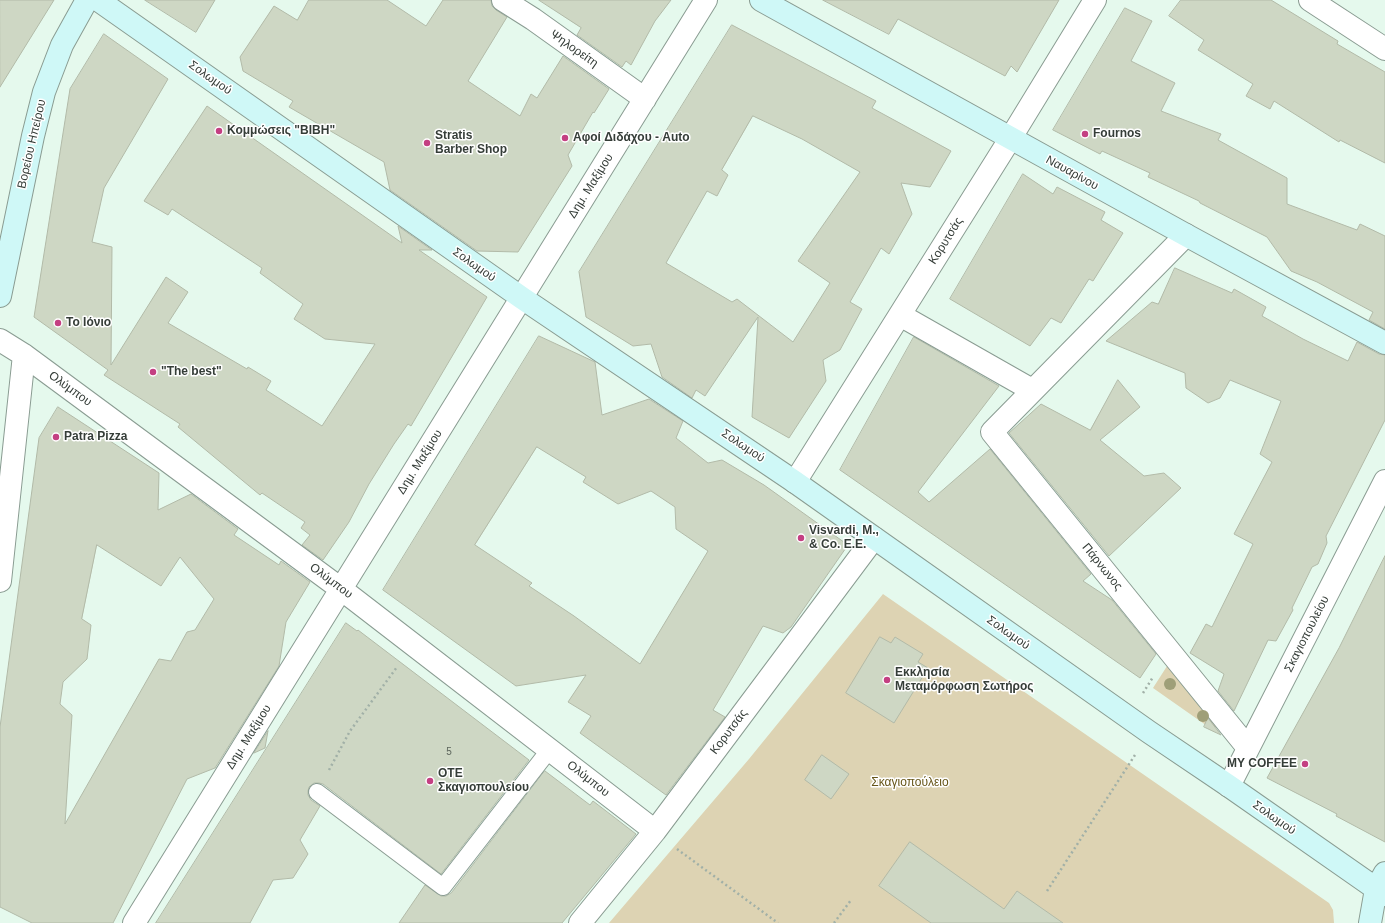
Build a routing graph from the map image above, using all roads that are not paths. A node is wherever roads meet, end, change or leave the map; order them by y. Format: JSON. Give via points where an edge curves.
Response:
{"nodes":[{"id":1,"x":87,"y":0,"type":"edge"},
{"id":2,"x":98,"y":0,"type":"edge"},
{"id":3,"x":503,"y":0,"type":"edge"},
{"id":4,"x":706,"y":0,"type":"edge"},
{"id":5,"x":761,"y":0,"type":"edge"},
{"id":6,"x":1095,"y":0,"type":"edge"},
{"id":7,"x":1310,"y":0,"type":"edge"},
{"id":8,"x":1385,"y":49,"type":"edge"},
{"id":9,"x":645,"y":99,"type":"junction"},
{"id":10,"x":1010,"y":139,"type":"junction"},
{"id":11,"x":1186,"y":235,"type":"junction"},
{"id":12,"x":0,"y":296,"type":"edge"},
{"id":13,"x":522,"y":298,"type":"junction"},
{"id":14,"x":900,"y":315,"type":"junction"},
{"id":15,"x":0,"y":340,"type":"edge"},
{"id":16,"x":1385,"y":343,"type":"edge"},
{"id":17,"x":24,"y":355,"type":"junction"},
{"id":18,"x":1032,"y":390,"type":"junction"},
{"id":19,"x":1385,"y":481,"type":"edge"},
{"id":20,"x":795,"y":482,"type":"junction"},
{"id":21,"x":874,"y":538,"type":"junction"},
{"id":22,"x":0,"y":581,"type":"edge"},
{"id":23,"x":341,"y":589,"type":"junction"},
{"id":24,"x":1248,"y":748,"type":"junction"},
{"id":25,"x":550,"y":749,"type":"junction"},
{"id":26,"x":1229,"y":786,"type":"junction"},
{"id":27,"x":316,"y":792,"type":"road end"},
{"id":28,"x":655,"y":831,"type":"junction"},
{"id":29,"x":1382,"y":886,"type":"edge"},
{"id":30,"x":134,"y":923,"type":"edge"},
{"id":31,"x":580,"y":923,"type":"edge"},
{"id":32,"x":1370,"y":923,"type":"edge"}],
"edges":[{"from":1,"to":12,"type":"main road","name":"Βορείου Ηπείρου","via":[[62,45],[44,92]]},
{"from":2,"to":13,"type":"main road","name":"Σολωμού"},
{"from":3,"to":9,"type":"street","name":"Ψηλορείτη"},
{"from":4,"to":9,"type":"street","name":"Δημ. Μαξίμου"},
{"from":5,"to":10,"type":"main road","name":"Ναυαρίνου"},
{"from":6,"to":10,"type":"street","name":"Κορυτσάς"},
{"from":7,"to":8,"type":"street"},
{"from":9,"to":13,"type":"street","name":"Δημ. Μαξίμου"},
{"from":10,"to":11,"type":"main road","name":"Ναυαρίνου"},
{"from":10,"to":14,"type":"street","name":"Κορυτσάς"},
{"from":11,"to":16,"type":"main road","name":"Ναυαρίνου"},
{"from":11,"to":18,"type":"street","name":"Πάρνωνος"},
{"from":13,"to":20,"type":"main road","name":"Σολωμού"},
{"from":13,"to":23,"type":"street","name":"Δημ. Μαξίμου"},
{"from":14,"to":18,"type":"street"},
{"from":14,"to":20,"type":"street","name":"Κορυτσάς"},
{"from":15,"to":17,"type":"street","name":"Ολύμπου"},
{"from":17,"to":22,"type":"street"},
{"from":17,"to":23,"type":"street","name":"Ολύμπου"},
{"from":18,"to":24,"type":"street","name":"Πάρνωνος","via":[[992,432]]},
{"from":19,"to":24,"type":"street","name":"Σκαγιοπουλείου"},
{"from":20,"to":21,"type":"main road","name":"Σολωμού"},
{"from":21,"to":26,"type":"main road","name":"Σολωμού"},
{"from":21,"to":28,"type":"street","name":"Κορυτσάς"},
{"from":23,"to":25,"type":"street","name":"Ολύμπου"},
{"from":23,"to":30,"type":"street","name":"Δημ. Μαξίμου"},
{"from":24,"to":26,"type":"street","name":"Σκαγιοπουλείου"},
{"from":25,"to":27,"type":"lane","via":[[443,887]]},
{"from":25,"to":28,"type":"street","name":"Ολύμπου"},
{"from":26,"to":29,"type":"main road","name":"Σολωμού"},
{"from":28,"to":31,"type":"street","name":"Κορυτσάς"},
{"from":29,"to":32,"type":"main road"}]}
